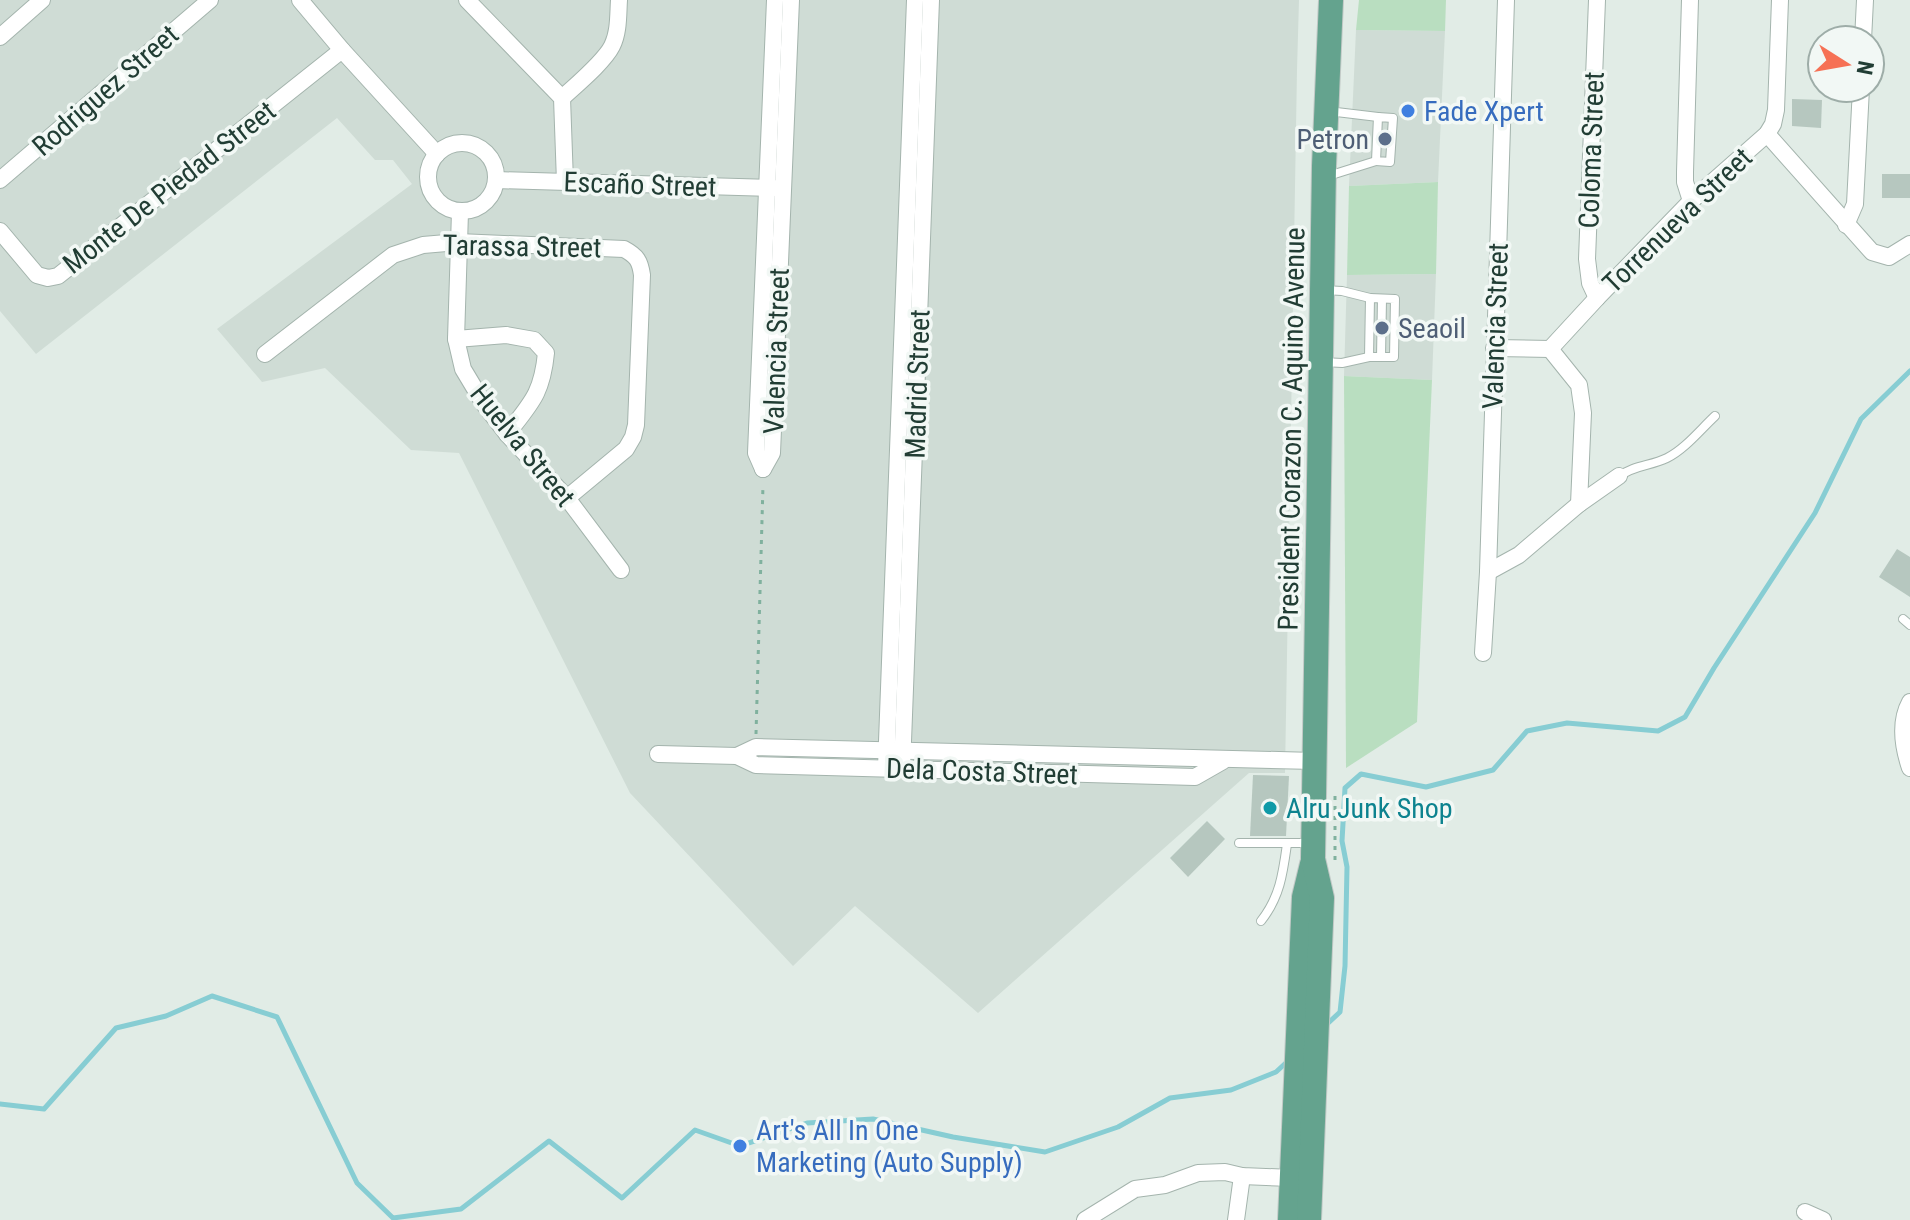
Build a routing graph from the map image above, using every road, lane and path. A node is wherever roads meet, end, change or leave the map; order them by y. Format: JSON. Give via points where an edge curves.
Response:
{"nodes":[{"id":1,"x":42,"y":0,"type":"edge"},
{"id":2,"x":210,"y":0,"type":"edge"},
{"id":3,"x":300,"y":0,"type":"edge"},
{"id":4,"x":467,"y":0,"type":"edge"},
{"id":5,"x":619,"y":0,"type":"edge"},
{"id":6,"x":775,"y":0,"type":"edge"},
{"id":7,"x":791,"y":0,"type":"edge"},
{"id":8,"x":915,"y":0,"type":"edge"},
{"id":9,"x":931,"y":0,"type":"edge"},
{"id":10,"x":1331,"y":0,"type":"edge"},
{"id":11,"x":1506,"y":0,"type":"edge"},
{"id":12,"x":1597,"y":0,"type":"edge"},
{"id":13,"x":1690,"y":0,"type":"edge"},
{"id":14,"x":1780,"y":0,"type":"edge"},
{"id":15,"x":1865,"y":0,"type":"edge"},
{"id":16,"x":1864,"y":24,"type":"edge"},
{"id":17,"x":0,"y":37,"type":"edge"},
{"id":18,"x":342,"y":50,"type":"junction"},
{"id":19,"x":562,"y":98,"type":"junction"},
{"id":20,"x":1860,"y":104,"type":"edge"},
{"id":21,"x":1326,"y":110,"type":"junction"},
{"id":22,"x":1378,"y":117,"type":"junction"},
{"id":23,"x":1767,"y":134,"type":"junction"},
{"id":24,"x":437,"y":154,"type":"junction"},
{"id":25,"x":1376,"y":161,"type":"junction"},
{"id":26,"x":1325,"y":178,"type":"junction"},
{"id":27,"x":0,"y":180,"type":"edge"},
{"id":28,"x":496,"y":180,"type":"junction"},
{"id":29,"x":565,"y":182,"type":"junction"},
{"id":30,"x":775,"y":188,"type":"junction"},
{"id":31,"x":1691,"y":201,"type":"junction"},
{"id":32,"x":460,"y":212,"type":"junction"},
{"id":33,"x":1846,"y":225,"type":"junction"},
{"id":34,"x":0,"y":231,"type":"edge"},
{"id":35,"x":458,"y":242,"type":"junction"},
{"id":36,"x":1910,"y":244,"type":"edge"},
{"id":37,"x":1324,"y":290,"type":"junction"},
{"id":38,"x":1370,"y":298,"type":"junction"},
{"id":39,"x":1597,"y":298,"type":"junction"},
{"id":40,"x":456,"y":339,"type":"junction"},
{"id":41,"x":1494,"y":348,"type":"junction"},
{"id":42,"x":1550,"y":349,"type":"junction"},
{"id":43,"x":265,"y":354,"type":"dead end"},
{"id":44,"x":1369,"y":357,"type":"junction"},
{"id":45,"x":1322,"y":362,"type":"junction"},
{"id":46,"x":1715,"y":416,"type":"dead end"},
{"id":47,"x":507,"y":434,"type":"junction"},
{"id":48,"x":763,"y":469,"type":"joint"},
{"id":49,"x":1619,"y":476,"type":"joint"},
{"id":50,"x":567,"y":498,"type":"junction"},
{"id":51,"x":1579,"y":504,"type":"junction"},
{"id":52,"x":621,"y":570,"type":"dead end"},
{"id":53,"x":1488,"y":572,"type":"junction"},
{"id":54,"x":1483,"y":653,"type":"dead end"},
{"id":55,"x":1910,"y":702,"type":"edge"},
{"id":56,"x":756,"y":747,"type":"junction"},
{"id":57,"x":895,"y":749,"type":"junction"},
{"id":58,"x":658,"y":754,"type":"dead end"},
{"id":59,"x":737,"y":756,"type":"junction"},
{"id":60,"x":1225,"y":760,"type":"junction"},
{"id":61,"x":1315,"y":761,"type":"junction"},
{"id":62,"x":894,"y":768,"type":"junction"},
{"id":63,"x":1910,"y":768,"type":"edge"},
{"id":64,"x":1239,"y":843,"type":"dead end"},
{"id":65,"x":1287,"y":844,"type":"junction"},
{"id":66,"x":1313,"y":851,"type":"junction"},
{"id":67,"x":1313,"y":897,"type":"junction"},
{"id":68,"x":1261,"y":921,"type":"dead end"},
{"id":69,"x":1242,"y":1176,"type":"junction"},
{"id":70,"x":1292,"y":1178,"type":"junction"},
{"id":71,"x":1805,"y":1212,"type":"dead end"},
{"id":72,"x":1085,"y":1220,"type":"edge"},
{"id":73,"x":1236,"y":1220,"type":"edge"},
{"id":74,"x":1290,"y":1220,"type":"edge"},
{"id":75,"x":1309,"y":1220,"type":"edge"},
{"id":76,"x":1823,"y":1220,"type":"edge"}],
"edges":[{"from":1,"to":17,"type":"street"},
{"from":2,"to":27,"type":"street","name":"Rodriguez Street"},
{"from":3,"to":18,"type":"street"},
{"from":4,"to":19,"type":"street"},
{"from":5,"to":19,"type":"street","via":[[612,46]]},
{"from":6,"to":30,"type":"street","name":"Valencia Street"},
{"from":7,"to":30,"type":"street","name":"Valencia Street"},
{"from":8,"to":57,"type":"street","name":"Madrid Street"},
{"from":9,"to":57,"type":"street","name":"Madrid Street"},
{"from":10,"to":21,"type":"main road","name":"President Corazon C. Aquino Avenue"},
{"from":11,"to":41,"type":"street","name":"Valencia Street"},
{"from":12,"to":39,"type":"street","name":"Coloma Street","via":[[1587,259]]},
{"from":13,"to":31,"type":"street","via":[[1685,182]]},
{"from":14,"to":23,"type":"street","via":[[1776,110]]},
{"from":15,"to":16,"type":"street"},
{"from":18,"to":24,"type":"street"},
{"from":18,"to":34,"type":"street","name":"Monte De Piedad Street","via":[[58,276],[37,275]]},
{"from":19,"to":29,"type":"street"},
{"from":20,"to":33,"type":"street","via":[[1855,204]]},
{"from":21,"to":22,"type":"lane"},
{"from":21,"to":26,"type":"main road","name":"President Corazon C. Aquino Avenue"},
{"from":22,"to":25,"type":"lane"},
{"from":22,"to":25,"type":"lane","via":[[1393,118],[1390,162]]},
{"from":23,"to":31,"type":"street","name":"Torrenueva Street"},
{"from":23,"to":33,"type":"street","name":"Torrenueva Street"},
{"from":24,"to":28,"type":"street","via":[[454,145],[475,146],[491,159]]},
{"from":24,"to":32,"type":"street","via":[[429,186],[441,204]]},
{"from":25,"to":26,"type":"lane"},
{"from":26,"to":37,"type":"main road","name":"President Corazon C. Aquino Avenue"},
{"from":28,"to":29,"type":"street","name":"Escaño Street"},
{"from":28,"to":32,"type":"street","via":[[488,199]]},
{"from":29,"to":30,"type":"street","name":"Escaño Street"},
{"from":30,"to":48,"type":"street","name":"Valencia Street","via":[[756,453]]},
{"from":31,"to":39,"type":"street","name":"Torrenueva Street"},
{"from":32,"to":35,"type":"street","name":"Huelva Street"},
{"from":33,"to":36,"type":"street","name":"Torrenueva Street","via":[[1880,256],[1889,257]]},
{"from":35,"to":40,"type":"street","name":"Huelva Street"},
{"from":35,"to":43,"type":"street","name":"Tarassa Street","via":[[393,255]]},
{"from":35,"to":50,"type":"street","name":"Tarassa Street","via":[[624,249],[640,262],[633,437],[626,449]]},
{"from":37,"to":38,"type":"lane"},
{"from":37,"to":45,"type":"main road","name":"President Corazon C. Aquino Avenue"},
{"from":38,"to":44,"type":"lane"},
{"from":38,"to":44,"type":"lane","via":[[1395,299],[1395,314],[1394,357]]},
{"from":39,"to":42,"type":"street","name":"Torrenueva Street"},
{"from":40,"to":47,"type":"street","name":"Huelva Street","via":[[463,369]]},
{"from":40,"to":47,"type":"street","via":[[506,335],[534,340],[546,353],[535,398]]},
{"from":41,"to":42,"type":"street"},
{"from":41,"to":53,"type":"street","name":"Valencia Street"},
{"from":42,"to":51,"type":"street","via":[[1581,392]]},
{"from":44,"to":45,"type":"lane"},
{"from":45,"to":61,"type":"main road","name":"President Corazon C. Aquino Avenue"},
{"from":46,"to":49,"type":"lane","via":[[1673,455]]},
{"from":47,"to":50,"type":"street","name":"Huelva Street"},
{"from":48,"to":56,"type":"path"},
{"from":49,"to":51,"type":"street"},
{"from":50,"to":52,"type":"street","name":"Huelva Street"},
{"from":51,"to":53,"type":"street","via":[[1519,555]]},
{"from":53,"to":54,"type":"street","name":"Valencia Street"},
{"from":55,"to":63,"type":"street","via":[[1904,748]]},
{"from":56,"to":57,"type":"street","name":"Dela Costa Street"},
{"from":56,"to":59,"type":"street","name":"Dela Costa Street"},
{"from":57,"to":60,"type":"street","name":"Dela Costa Street"},
{"from":57,"to":62,"type":"street","name":"Madrid Street"},
{"from":58,"to":59,"type":"street","name":"Dela Costa Street"},
{"from":59,"to":62,"type":"street","name":"Dela Costa Street","via":[[756,765]]},
{"from":60,"to":61,"type":"street","name":"Dela Costa Street"},
{"from":60,"to":62,"type":"street","name":"Dela Costa Street","via":[[1195,777]]},
{"from":61,"to":66,"type":"main road","name":"President Corazon C. Aquino Avenue"},
{"from":64,"to":65,"type":"lane"},
{"from":65,"to":66,"type":"lane"},
{"from":65,"to":68,"type":"lane","via":[[1279,893]]},
{"from":66,"to":67,"type":"main road","name":"President Corazon C. Aquino Avenue"},
{"from":67,"to":70,"type":"main road","name":"President Corazon C. Aquino Avenue","via":[[1298,1038]]},
{"from":67,"to":75,"type":"main road","name":"President Corazon C. Aquino Avenue","via":[[1317,1019]]},
{"from":69,"to":70,"type":"street"},
{"from":69,"to":72,"type":"street","via":[[1198,1173],[1135,1189]]},
{"from":69,"to":73,"type":"street"},
{"from":70,"to":74,"type":"main road","name":"President Corazon C. Aquino Avenue"},
{"from":71,"to":76,"type":"street"}]}
